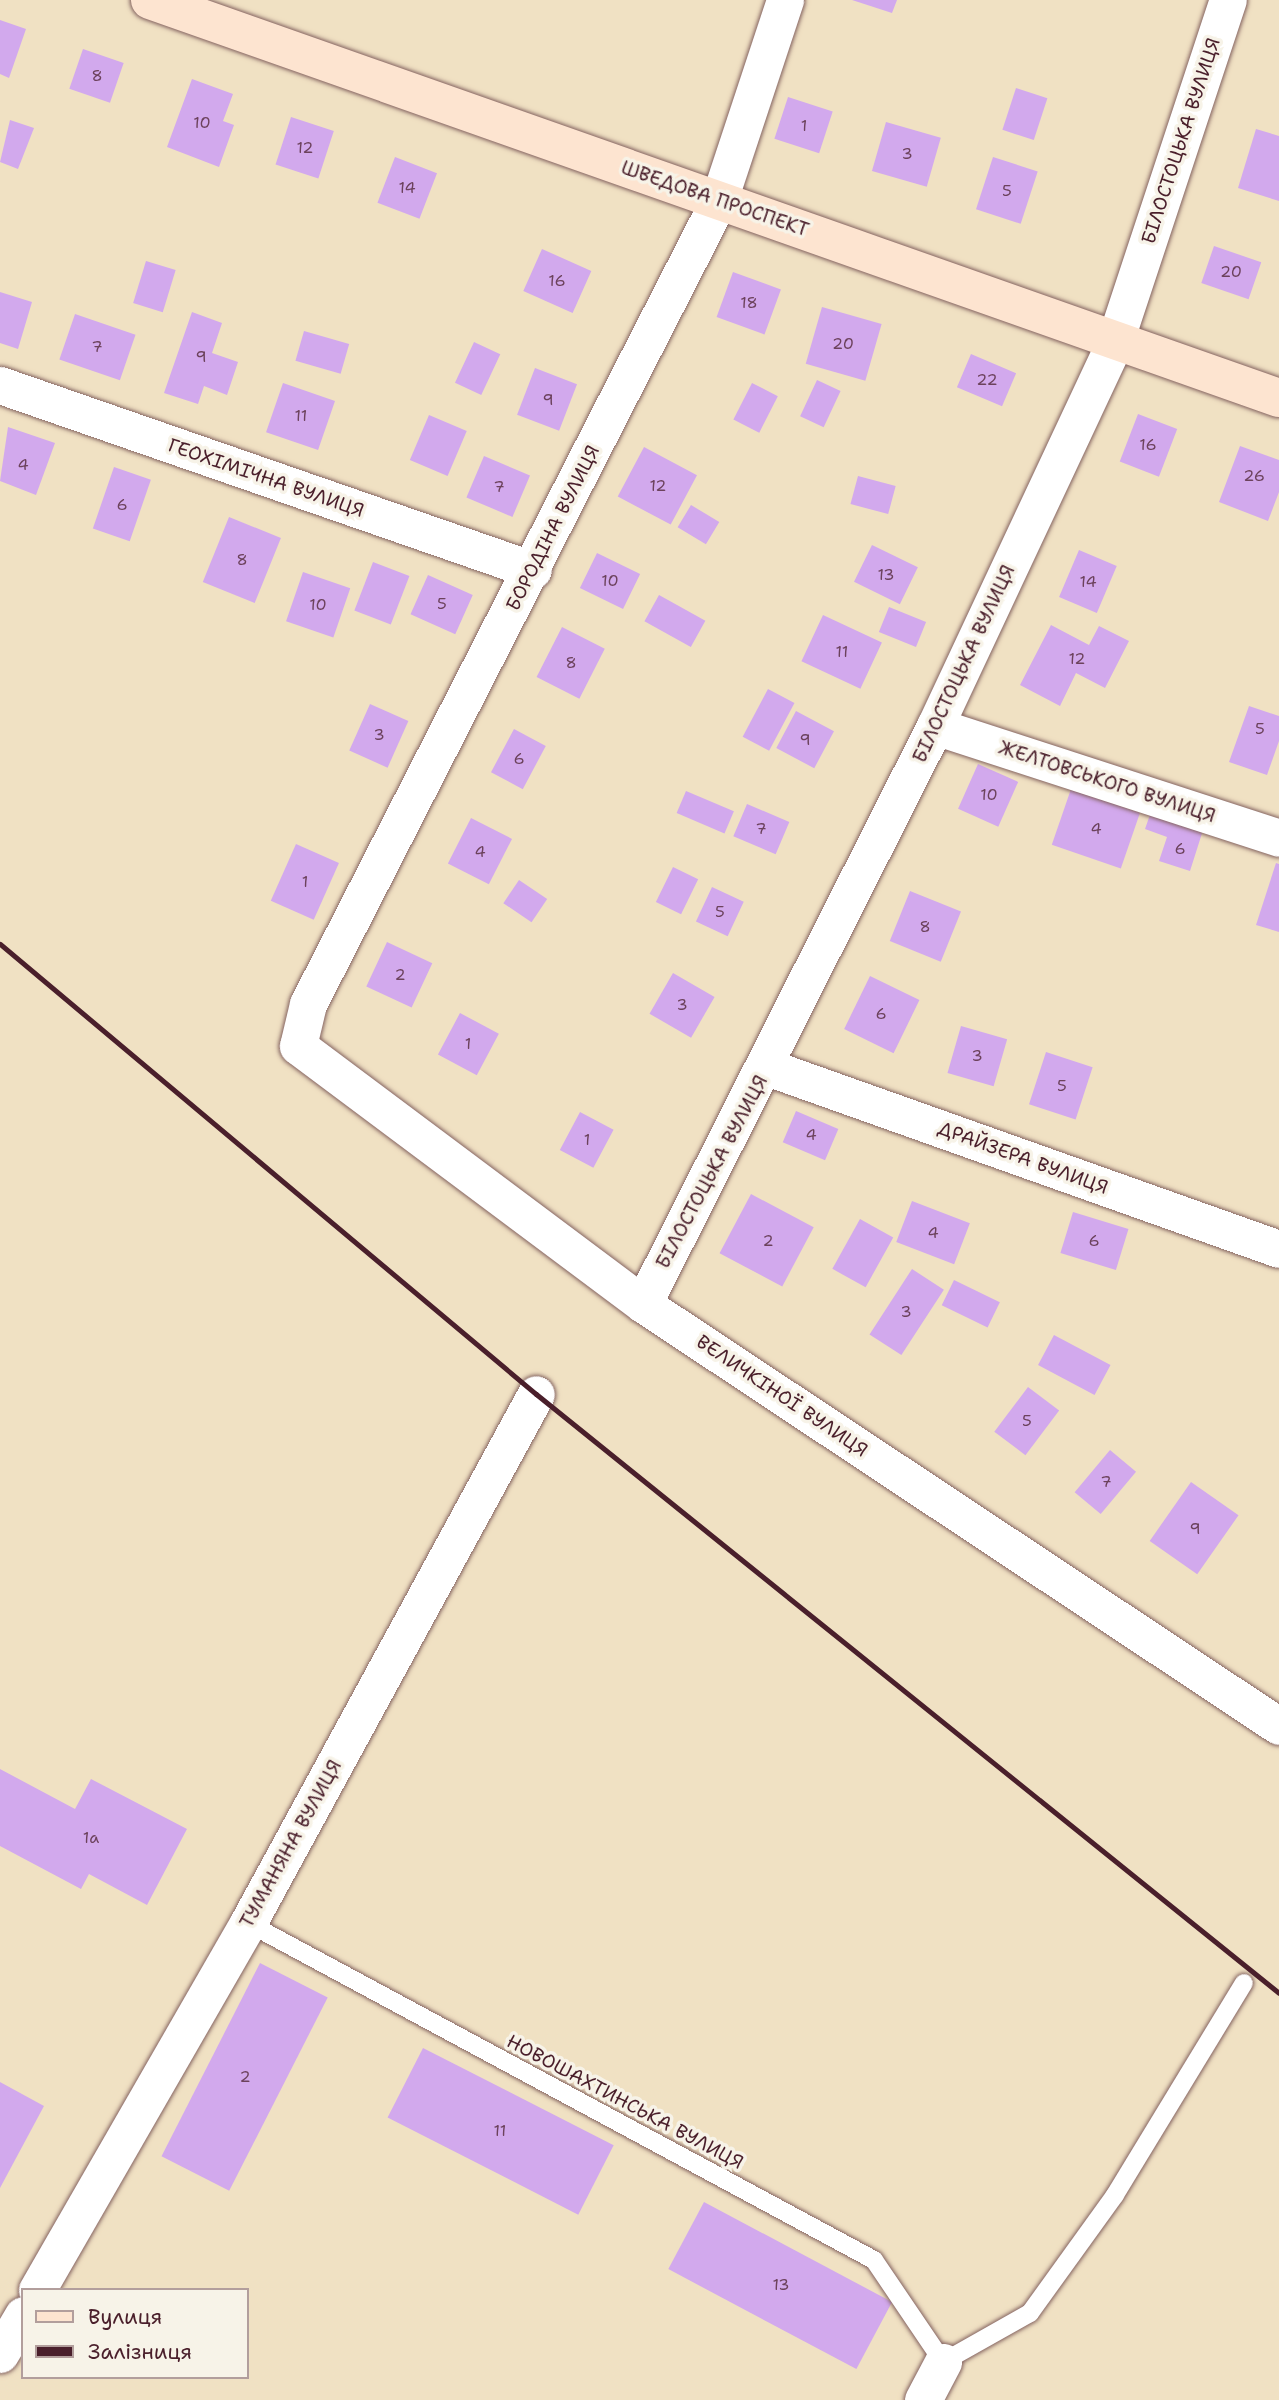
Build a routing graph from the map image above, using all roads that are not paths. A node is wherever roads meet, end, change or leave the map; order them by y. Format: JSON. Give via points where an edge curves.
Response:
{"nodes":[{"id":1,"x":150,"y":0,"type":"edge"},
{"id":2,"x":785,"y":0,"type":"edge"},
{"id":3,"x":1228,"y":0,"type":"edge"},
{"id":4,"x":719,"y":200,"type":"junction"},
{"id":5,"x":1115,"y":341,"type":"junction"},
{"id":6,"x":0,"y":385,"type":"edge"},
{"id":7,"x":1279,"y":398,"type":"edge"},
{"id":8,"x":533,"y":570,"type":"junction"},
{"id":9,"x":935,"y":726,"type":"junction"},
{"id":10,"x":1279,"y":838,"type":"edge"},
{"id":11,"x":298,"y":1046,"type":"joint"},
{"id":12,"x":767,"y":1067,"type":"junction"},
{"id":13,"x":1279,"y":1249,"type":"edge"},
{"id":14,"x":643,"y":1304,"type":"junction"},
{"id":15,"x":536,"y":1394,"type":"dead end"},
{"id":16,"x":1279,"y":1726,"type":"edge"},
{"id":17,"x":248,"y":1923,"type":"junction"},
{"id":18,"x":1244,"y":1983,"type":"dead end"},
{"id":19,"x":38,"y":2288,"type":"edge"},
{"id":20,"x":21,"y":2318,"type":"edge"},
{"id":21,"x":0,"y":2354,"type":"edge"},
{"id":22,"x":943,"y":2362,"type":"junction"},
{"id":23,"x":923,"y":2400,"type":"edge"}],
"edges":[{"from":1,"to":4,"type":"street","name":"ШВЕДОВА ПРОСПЕКТ"},
{"from":2,"to":4,"type":"street","name":"БОРОДІНА ВУЛИЦЯ"},
{"from":3,"to":5,"type":"street","name":"БІЛОСТОЦЬКА ВУЛИЦЯ"},
{"from":4,"to":5,"type":"street","name":"ШВЕДОВА ПРОСПЕКТ"},
{"from":4,"to":8,"type":"street","name":"БОРОДІНА ВУЛИЦЯ"},
{"from":5,"to":7,"type":"street","name":"ШВЕДОВА ПРОСПЕКТ"},
{"from":5,"to":9,"type":"street","name":"БІЛОСТОЦЬКА ВУЛИЦЯ"},
{"from":6,"to":8,"type":"street","name":"ГЕОХІМІЧНА ВУЛИЦЯ"},
{"from":8,"to":11,"type":"street","name":"БОРОДІНА ВУЛИЦЯ","via":[[308,1004]]},
{"from":9,"to":10,"type":"street","name":"ЖЕЛТОВСЬКОГО ВУЛИЦЯ"},
{"from":9,"to":12,"type":"street","name":"БІЛОСТОЦЬКА ВУЛИЦЯ"},
{"from":11,"to":14,"type":"street","name":"ВЕЛИЧКІНОЇ ВУЛИЦЯ"},
{"from":12,"to":13,"type":"street","name":"ДРАЙЗЕРА ВУЛИЦЯ"},
{"from":12,"to":14,"type":"street","name":"БІЛОСТОЦЬКА ВУЛИЦЯ"},
{"from":14,"to":16,"type":"street","name":"ВЕЛИЧКІНОЇ ВУЛИЦЯ"},
{"from":15,"to":17,"type":"street","name":"ТУМАНЯНА ВУЛИЦЯ"},
{"from":17,"to":19,"type":"street","name":"ТУМАНЯНА ВУЛИЦЯ"},
{"from":17,"to":22,"type":"lane","name":"НОВОШАХТИНСЬКА ВУЛИЦЯ","via":[[874,2260]]},
{"from":18,"to":22,"type":"lane","via":[[1115,2195],[1030,2313]]},
{"from":20,"to":21,"type":"street"},
{"from":22,"to":23,"type":"street"}]}
